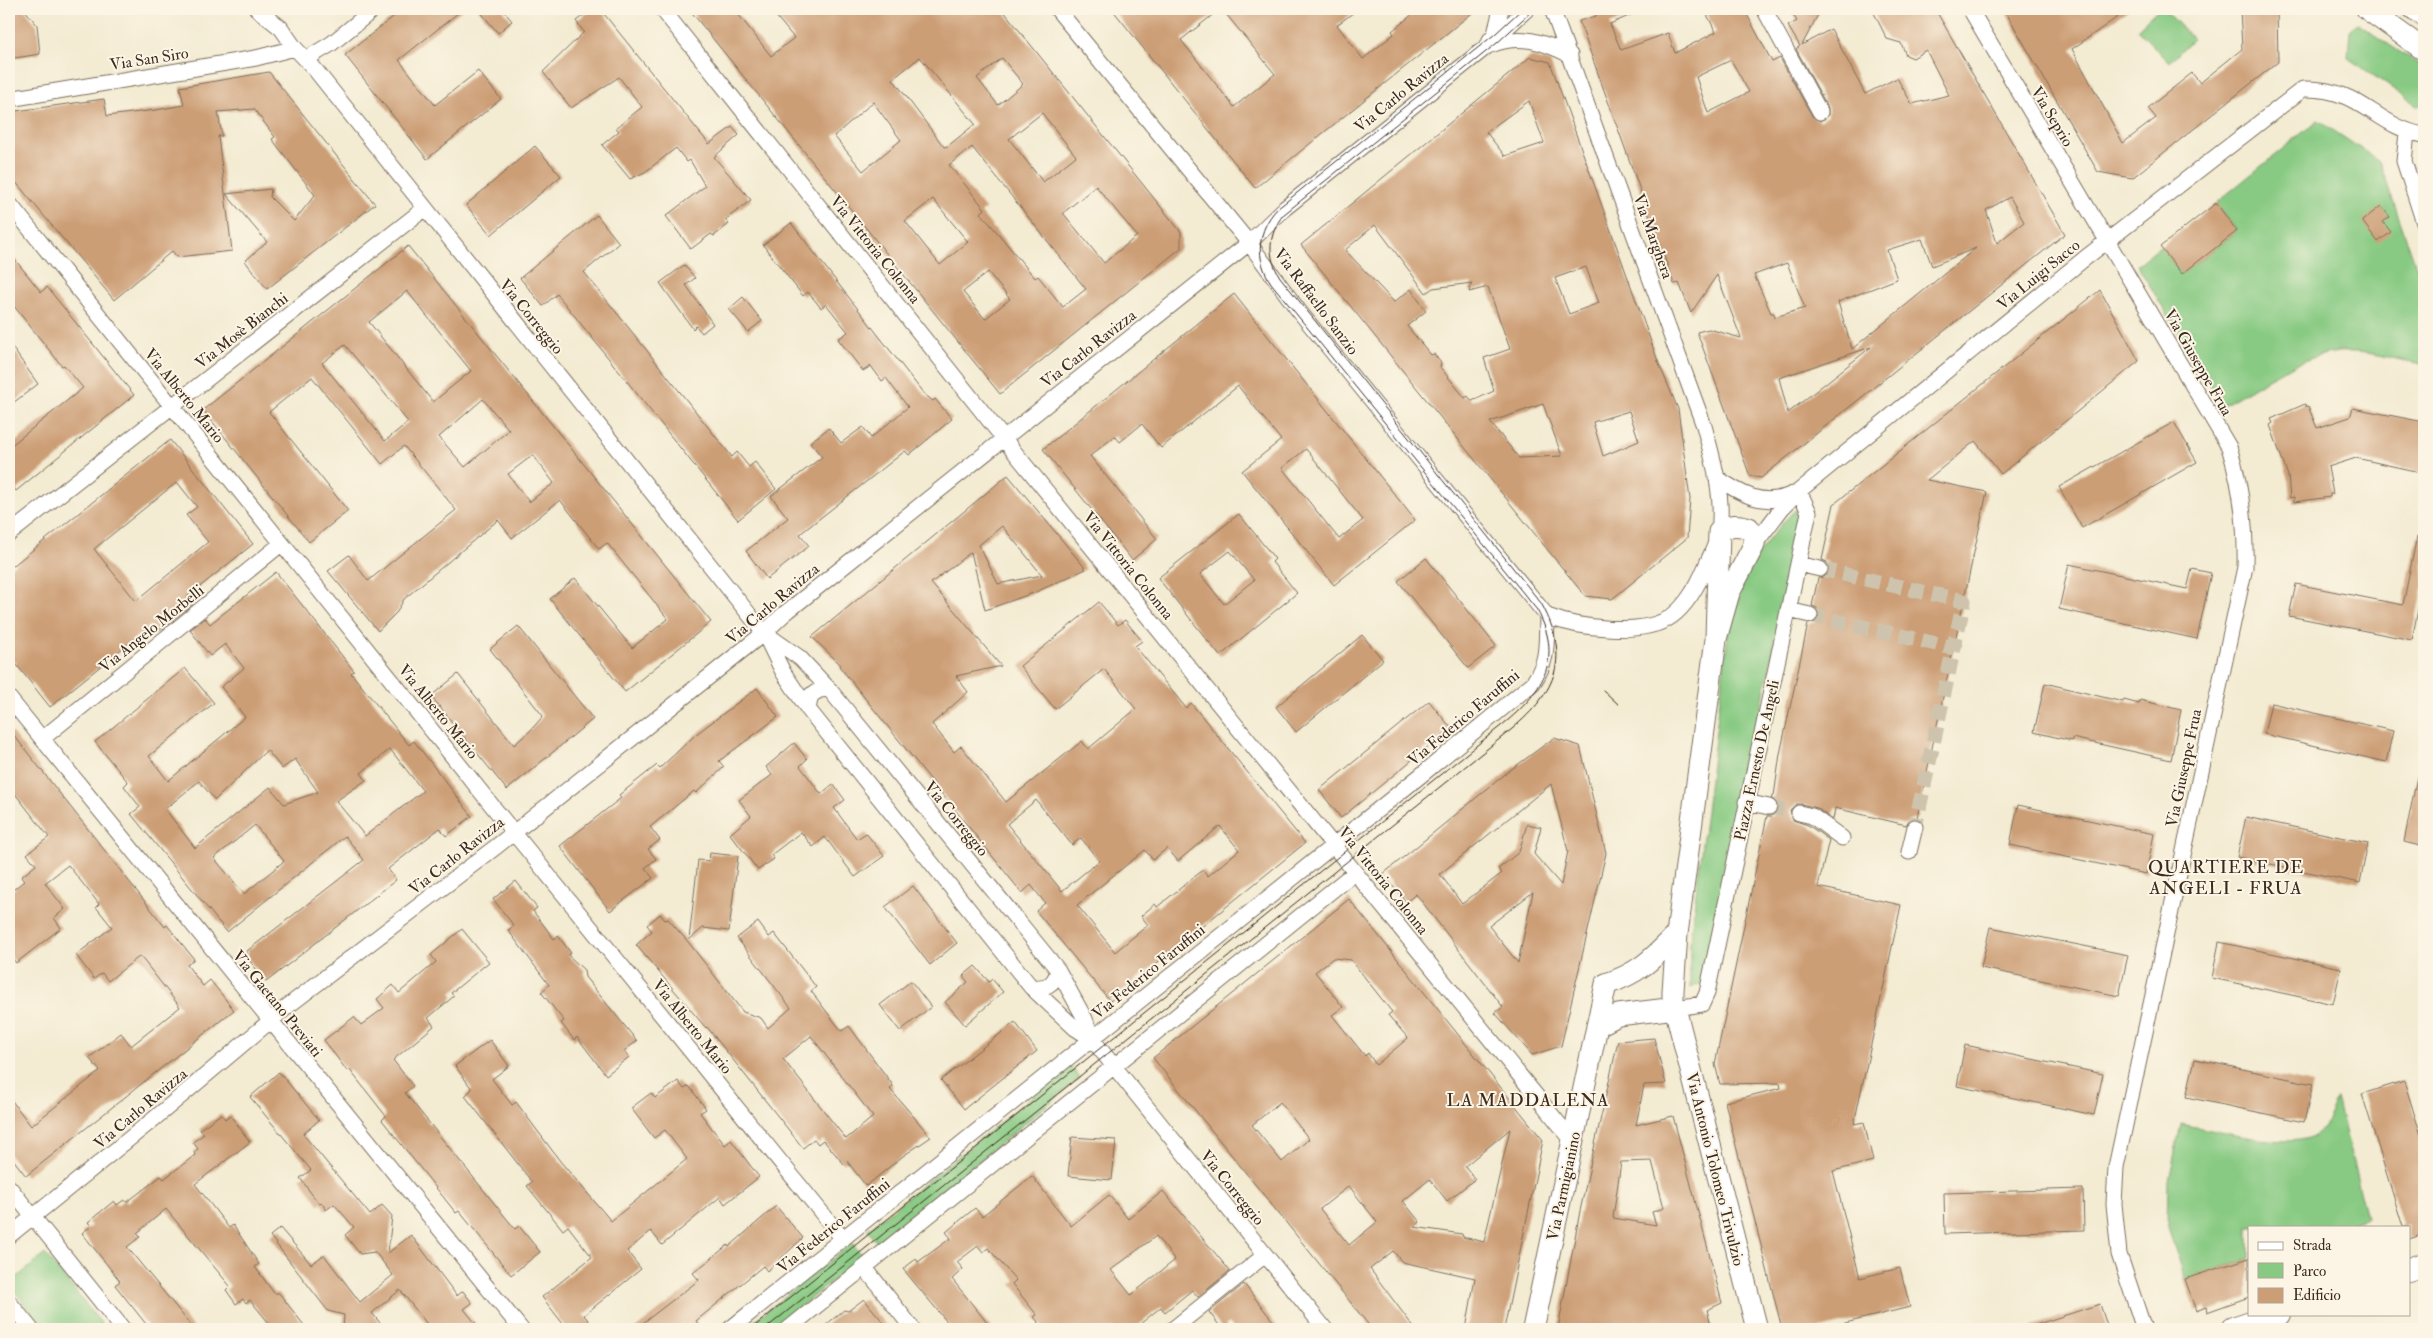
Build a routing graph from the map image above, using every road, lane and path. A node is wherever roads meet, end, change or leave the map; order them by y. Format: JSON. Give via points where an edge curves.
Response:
{"nodes":[{"id":1,"x":257,"y":9,"type":"edge"},
{"id":2,"x":374,"y":9,"type":"edge"},
{"id":3,"x":662,"y":9,"type":"edge"},
{"id":4,"x":1057,"y":9,"type":"edge"},
{"id":5,"x":1501,"y":9,"type":"edge"},
{"id":6,"x":1527,"y":9,"type":"edge"},
{"id":7,"x":1552,"y":9,"type":"edge"},
{"id":8,"x":1764,"y":9,"type":"edge"},
{"id":9,"x":1970,"y":9,"type":"edge"},
{"id":10,"x":2367,"y":9,"type":"edge"},
{"id":11,"x":2414,"y":9,"type":"edge"},
{"id":12,"x":271,"y":15,"type":"edge"},
{"id":13,"x":2424,"y":16,"type":"edge"},
{"id":14,"x":294,"y":48,"type":"junction"},
{"id":15,"x":1485,"y":48,"type":"junction"},
{"id":16,"x":2424,"y":50,"type":"edge"},
{"id":17,"x":1570,"y":55,"type":"junction"},
{"id":18,"x":306,"y":58,"type":"junction"},
{"id":19,"x":9,"y":99,"type":"edge"},
{"id":20,"x":1820,"y":112,"type":"dead end"},
{"id":21,"x":2407,"y":132,"type":"junction"},
{"id":22,"x":2424,"y":135,"type":"edge"},
{"id":23,"x":9,"y":204,"type":"edge"},
{"id":24,"x":424,"y":209,"type":"junction"},
{"id":25,"x":2424,"y":223,"type":"edge"},
{"id":26,"x":2107,"y":241,"type":"junction"},
{"id":27,"x":1250,"y":242,"type":"junction"},
{"id":28,"x":172,"y":407,"type":"junction"},
{"id":29,"x":1003,"y":438,"type":"junction"},
{"id":30,"x":1716,"y":477,"type":"junction"},
{"id":31,"x":1799,"y":491,"type":"junction"},
{"id":32,"x":1719,"y":532,"type":"junction"},
{"id":33,"x":9,"y":534,"type":"edge"},
{"id":34,"x":281,"y":544,"type":"junction"},
{"id":35,"x":1754,"y":545,"type":"junction"},
{"id":36,"x":1798,"y":564,"type":"junction"},
{"id":37,"x":1820,"y":569,"type":"tunnel mouth"},
{"id":38,"x":1788,"y":610,"type":"junction"},
{"id":39,"x":1546,"y":616,"type":"junction"},
{"id":40,"x":1810,"y":616,"type":"tunnel mouth"},
{"id":41,"x":764,"y":633,"type":"junction"},
{"id":42,"x":1716,"y":639,"type":"junction"},
{"id":43,"x":829,"y":688,"type":"junction"},
{"id":44,"x":9,"y":698,"type":"edge"},
{"id":45,"x":808,"y":709,"type":"junction"},
{"id":46,"x":42,"y":739,"type":"junction"},
{"id":47,"x":1746,"y":802,"type":"junction"},
{"id":48,"x":1769,"y":807,"type":"tunnel mouth"},
{"id":49,"x":1799,"y":813,"type":"tunnel mouth"},
{"id":50,"x":1915,"y":828,"type":"tunnel mouth"},
{"id":51,"x":514,"y":833,"type":"junction"},
{"id":52,"x":1842,"y":838,"type":"dead end"},
{"id":53,"x":1333,"y":845,"type":"junction"},
{"id":54,"x":1909,"y":852,"type":"dead end"},
{"id":55,"x":1355,"y":872,"type":"junction"},
{"id":56,"x":1677,"y":934,"type":"junction"},
{"id":57,"x":1058,"y":970,"type":"junction"},
{"id":58,"x":1031,"y":987,"type":"junction"},
{"id":59,"x":1676,"y":1008,"type":"junction"},
{"id":60,"x":270,"y":1021,"type":"junction"},
{"id":61,"x":1597,"y":1026,"type":"junction"},
{"id":62,"x":1092,"y":1039,"type":"junction"},
{"id":63,"x":1114,"y":1067,"type":"junction"},
{"id":64,"x":1572,"y":1140,"type":"junction"},
{"id":65,"x":9,"y":1187,"type":"edge"},
{"id":66,"x":34,"y":1216,"type":"junction"},
{"id":67,"x":9,"y":1236,"type":"edge"},
{"id":68,"x":843,"y":1239,"type":"junction"},
{"id":69,"x":1265,"y":1255,"type":"junction"},
{"id":70,"x":2424,"y":1266,"type":"edge"},
{"id":71,"x":865,"y":1268,"type":"junction"},
{"id":72,"x":2410,"y":1270,"type":"edge"},
{"id":73,"x":9,"y":1302,"type":"edge"},
{"id":74,"x":2272,"y":1316,"type":"edge"},
{"id":75,"x":31,"y":1329,"type":"edge"},
{"id":76,"x":123,"y":1329,"type":"edge"},
{"id":77,"x":521,"y":1329,"type":"edge"},
{"id":78,"x":730,"y":1329,"type":"edge"},
{"id":79,"x":788,"y":1329,"type":"edge"},
{"id":80,"x":913,"y":1329,"type":"edge"},
{"id":81,"x":1173,"y":1329,"type":"edge"},
{"id":82,"x":1325,"y":1329,"type":"edge"},
{"id":83,"x":1532,"y":1329,"type":"edge"},
{"id":84,"x":1757,"y":1329,"type":"edge"},
{"id":85,"x":2144,"y":1329,"type":"edge"},
{"id":86,"x":2233,"y":1329,"type":"edge"}],
"edges":[{"from":1,"to":12,"type":"street","name":"Via Correggio"},
{"from":2,"to":18,"type":"street","via":[[331,44]]},
{"from":3,"to":29,"type":"street","name":"Via Vittoria Colonna"},
{"from":4,"to":27,"type":"street","name":"Via Raffaello Sanzio"},
{"from":5,"to":15,"type":"street","via":[[1495,34]]},
{"from":6,"to":15,"type":"street","name":"Via Carlo Ravizza"},
{"from":7,"to":17,"type":"street","name":"Via Marghera"},
{"from":8,"to":20,"type":"street"},
{"from":9,"to":26,"type":"street","name":"Via Seprio"},
{"from":10,"to":16,"type":"street"},
{"from":11,"to":13,"type":"street"},
{"from":12,"to":14,"type":"street","name":"Via Correggio"},
{"from":14,"to":18,"type":"street","name":"Via Correggio"},
{"from":14,"to":19,"type":"street","name":"Via San Siro","via":[[256,58]]},
{"from":15,"to":17,"type":"street","via":[[1506,40],[1534,39]]},
{"from":15,"to":27,"type":"street","name":"Via Carlo Ravizza","via":[[1285,208]]},
{"from":17,"to":30,"type":"street","name":"Via Marghera","via":[[1700,417]]},
{"from":18,"to":24,"type":"street","name":"Via Correggio"},
{"from":21,"to":22,"type":"street"},
{"from":21,"to":25,"type":"street","via":[[2404,161]]},
{"from":21,"to":26,"type":"street","name":"Via Luigi Sacco","via":[[2345,95],[2332,90],[2303,88]]},
{"from":23,"to":28,"type":"street","name":"Via Alberto Mario"},
{"from":24,"to":28,"type":"street","name":"Via Mosè Bianchi"},
{"from":24,"to":41,"type":"street","name":"Via Correggio"},
{"from":26,"to":31,"type":"street","name":"Via Luigi Sacco"},
{"from":26,"to":85,"type":"street","name":"Via Giuseppe Frua","via":[[2228,447],[2239,484],[2246,528],[2244,567],[2116,1167],[2114,1204],[2119,1254]]},
{"from":27,"to":29,"type":"street","name":"Via Carlo Ravizza"},
{"from":27,"to":39,"type":"street","name":"Via Raffaello Sanzio","via":[[1299,311]]},
{"from":28,"to":33,"type":"street","name":"Via Mosè Bianchi"},
{"from":28,"to":34,"type":"street","name":"Via Alberto Mario"},
{"from":29,"to":41,"type":"street","name":"Via Carlo Ravizza"},
{"from":29,"to":53,"type":"street","name":"Via Vittoria Colonna"},
{"from":30,"to":31,"type":"street","via":[[1742,494],[1766,500],[1781,500]]},
{"from":30,"to":32,"type":"street"},
{"from":31,"to":35,"type":"street"},
{"from":31,"to":36,"type":"street","name":"Piazza Ernesto De Angeli","via":[[1809,512]]},
{"from":32,"to":35,"type":"street","via":[[1727,526],[1739,524],[1749,528],[1754,536]]},
{"from":32,"to":39,"type":"street","via":[[1692,594],[1671,617],[1648,626],[1611,628],[1564,623]]},
{"from":32,"to":42,"type":"street"},
{"from":34,"to":46,"type":"street","name":"Via Angelo Morbelli"},
{"from":34,"to":51,"type":"street","name":"Via Alberto Mario"},
{"from":35,"to":42,"type":"street","via":[[1729,593]]},
{"from":36,"to":37,"type":"street"},
{"from":36,"to":38,"type":"street","name":"Piazza Ernesto De Angeli"},
{"from":38,"to":40,"type":"street"},
{"from":38,"to":47,"type":"street","name":"Piazza Ernesto De Angeli"},
{"from":39,"to":53,"type":"street","name":"Via Federico Faruffini","via":[[1546,654],[1542,670],[1533,683]]},
{"from":41,"to":43,"type":"street","name":"Via Correggio","via":[[800,658]]},
{"from":41,"to":45,"type":"street","name":"Via Correggio","via":[[783,672]]},
{"from":41,"to":51,"type":"street","name":"Via Carlo Ravizza"},
{"from":42,"to":56,"type":"street"},
{"from":43,"to":45,"type":"street","via":[[811,695]]},
{"from":43,"to":57,"type":"street","name":"Via Correggio"},
{"from":44,"to":46,"type":"street","name":"Via Gaetano Previati"},
{"from":45,"to":58,"type":"street","name":"Via Correggio"},
{"from":46,"to":60,"type":"street","name":"Via Gaetano Previati"},
{"from":47,"to":48,"type":"street"},
{"from":47,"to":59,"type":"street","name":"Piazza Ernesto De Angeli","via":[[1708,993],[1702,1004]]},
{"from":49,"to":52,"type":"street","via":[[1812,816]]},
{"from":50,"to":54,"type":"street"},
{"from":51,"to":60,"type":"street","name":"Via Carlo Ravizza"},
{"from":51,"to":68,"type":"street","name":"Via Alberto Mario"},
{"from":53,"to":55,"type":"street","name":"Via Vittoria Colonna"},
{"from":53,"to":62,"type":"street","name":"Via Federico Faruffini"},
{"from":55,"to":63,"type":"street"},
{"from":55,"to":64,"type":"street","name":"Via Vittoria Colonna"},
{"from":56,"to":59,"type":"street","via":[[1673,991]]},
{"from":56,"to":61,"type":"street","name":"Via Parmigianino","via":[[1643,968],[1624,979],[1606,984]]},
{"from":57,"to":58,"type":"street","via":[[1050,985]]},
{"from":57,"to":62,"type":"street","name":"Via Correggio","via":[[1085,1019]]},
{"from":58,"to":62,"type":"street","name":"Via Correggio","via":[[1075,1028]]},
{"from":59,"to":61,"type":"street","name":"Piazza Ernesto De Angeli","via":[[1618,1015]]},
{"from":59,"to":84,"type":"street","name":"Via Antonio Tolomeo Trivulzio"},
{"from":60,"to":66,"type":"street","name":"Via Carlo Ravizza"},
{"from":60,"to":77,"type":"street","name":"Via Gaetano Previati"},
{"from":61,"to":64,"type":"street","name":"Via Parmigianino"},
{"from":62,"to":63,"type":"street","name":"Via Correggio"},
{"from":62,"to":68,"type":"street","name":"Via Federico Faruffini"},
{"from":63,"to":69,"type":"street","name":"Via Correggio"},
{"from":63,"to":71,"type":"street"},
{"from":64,"to":83,"type":"street","name":"Via Parmigianino"},
{"from":65,"to":66,"type":"street"},
{"from":66,"to":67,"type":"street","name":"Via Carlo Ravizza"},
{"from":66,"to":76,"type":"street"},
{"from":68,"to":78,"type":"street","name":"Via Federico Faruffini"},
{"from":69,"to":81,"type":"street"},
{"from":69,"to":82,"type":"street","name":"Via Correggio"},
{"from":70,"to":72,"type":"main road"},
{"from":71,"to":79,"type":"street"},
{"from":71,"to":80,"type":"street"},
{"from":73,"to":75,"type":"street"},
{"from":74,"to":86,"type":"main road"}]}
